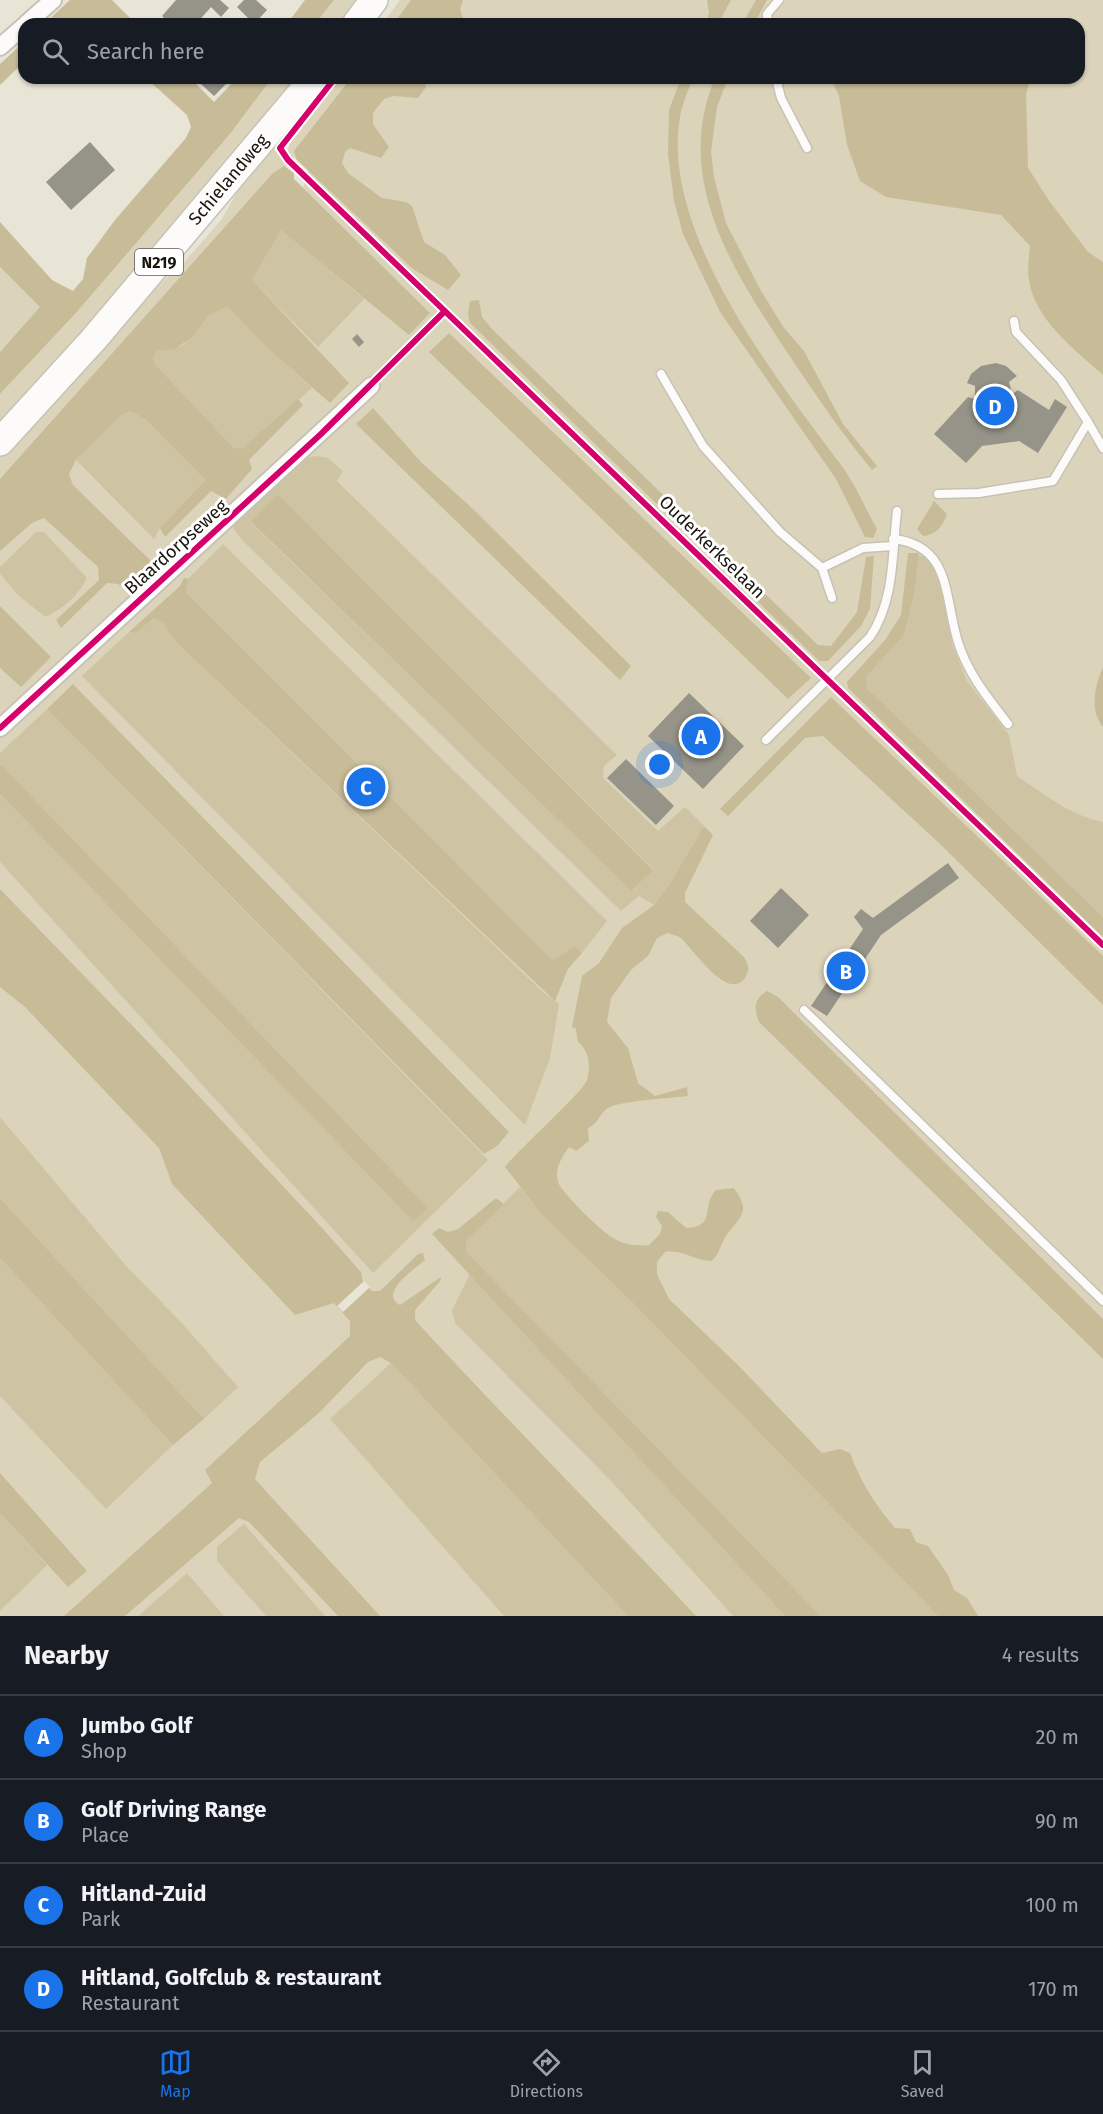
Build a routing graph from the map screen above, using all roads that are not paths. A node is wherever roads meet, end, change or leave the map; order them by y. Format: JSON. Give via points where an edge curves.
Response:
{"nodes":[{"id":1,"x":53,"y":0,"type":"edge"},
{"id":2,"x":374,"y":0,"type":"edge"},
{"id":3,"x":779,"y":0,"type":"edge"},
{"id":4,"x":33,"y":18,"type":"edge"},
{"id":5,"x":360,"y":18,"type":"edge"},
{"id":6,"x":767,"y":18,"type":"edge"},
{"id":7,"x":18,"y":31,"type":"edge"},
{"id":8,"x":0,"y":47,"type":"edge"},
{"id":9,"x":309,"y":84,"type":"edge"},
{"id":10,"x":778,"y":84,"type":"edge"},
{"id":11,"x":807,"y":148,"type":"dead end"},
{"id":12,"x":1014,"y":321,"type":"dead end"},
{"id":13,"x":661,"y":374,"type":"dead end"},
{"id":14,"x":371,"y":386,"type":"dead end"},
{"id":15,"x":1088,"y":422,"type":"junction"},
{"id":16,"x":0,"y":442,"type":"edge"},
{"id":17,"x":1103,"y":448,"type":"edge"},
{"id":18,"x":938,"y":494,"type":"dead end"},
{"id":19,"x":897,"y":511,"type":"dead end"},
{"id":20,"x":893,"y":542,"type":"junction"},
{"id":21,"x":822,"y":568,"type":"junction"},
{"id":22,"x":832,"y":598,"type":"dead end"},
{"id":23,"x":1008,"y":724,"type":"dead end"},
{"id":24,"x":0,"y":729,"type":"edge"},
{"id":25,"x":766,"y":740,"type":"dead end"},
{"id":26,"x":804,"y":1010,"type":"dead end"},
{"id":27,"x":1103,"y":1301,"type":"edge"}],
"edges":[{"from":1,"to":4,"type":"street"},
{"from":2,"to":5,"type":"main road"},
{"from":3,"to":6,"type":"lane"},
{"from":7,"to":8,"type":"street"},
{"from":9,"to":16,"type":"main road","name":"Schielandweg","number":"N219","via":[[94,339]]},
{"from":10,"to":11,"type":"lane"},
{"from":12,"to":15,"type":"lane","via":[[1016,332],[1061,380]]},
{"from":13,"to":21,"type":"lane","via":[[703,446],[780,532]]},
{"from":14,"to":24,"type":"street","name":"Blaardorpseweg"},
{"from":15,"to":17,"type":"lane"},
{"from":15,"to":18,"type":"lane","via":[[1053,481],[979,493]]},
{"from":19,"to":20,"type":"lane"},
{"from":20,"to":21,"type":"lane","via":[[863,548]]},
{"from":20,"to":23,"type":"lane","via":[[914,541],[937,562],[958,641],[975,680]]},
{"from":20,"to":25,"type":"lane","via":[[890,587],[882,620],[870,637]]},
{"from":21,"to":22,"type":"lane"},
{"from":26,"to":27,"type":"lane"}]}
